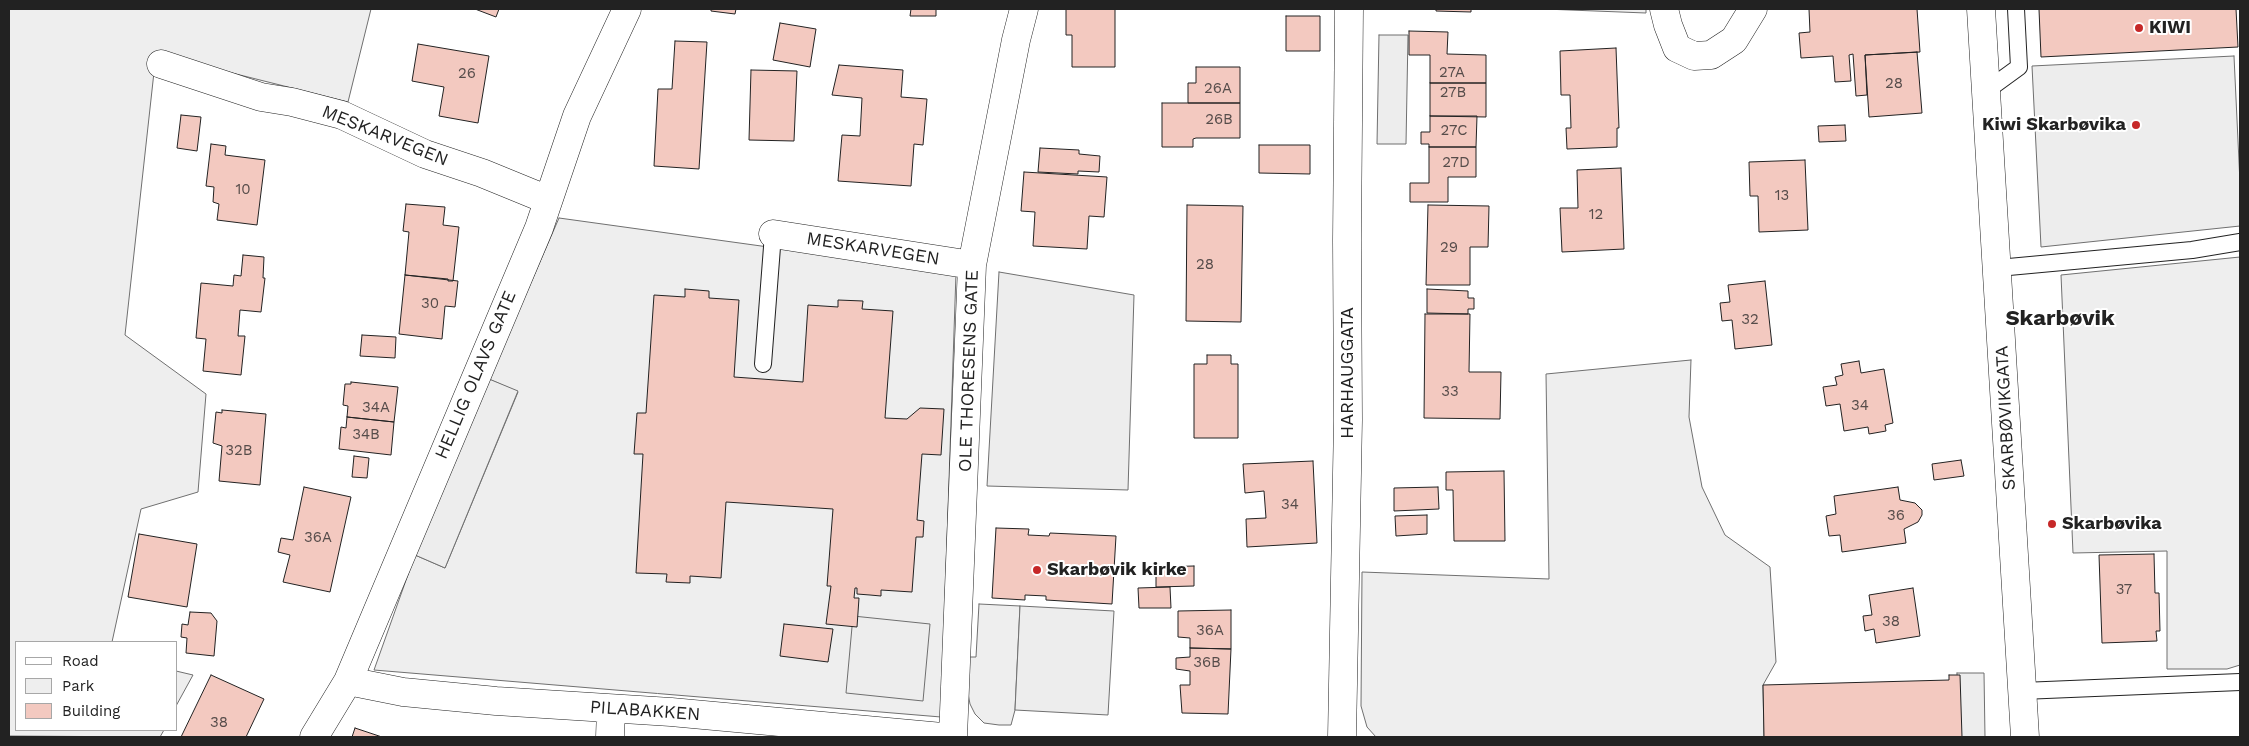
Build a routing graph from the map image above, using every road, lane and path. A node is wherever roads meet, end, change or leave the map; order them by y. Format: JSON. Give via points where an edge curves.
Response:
{"nodes":[{"id":1,"x":627,"y":9,"type":"edge"},
{"id":2,"x":1024,"y":9,"type":"edge"},
{"id":3,"x":1349,"y":9,"type":"edge"},
{"id":4,"x":1664,"y":9,"type":"edge"},
{"id":5,"x":1753,"y":9,"type":"edge"},
{"id":6,"x":1981,"y":9,"type":"edge"},
{"id":7,"x":2016,"y":9,"type":"edge"},
{"id":8,"x":161,"y":64,"type":"dead end"},
{"id":9,"x":1986,"y":91,"type":"junction"},
{"id":10,"x":548,"y":200,"type":"junction"},
{"id":11,"x":774,"y":234,"type":"joint"},
{"id":12,"x":2240,"y":242,"type":"edge"},
{"id":13,"x":972,"y":264,"type":"junction"},
{"id":14,"x":1998,"y":268,"type":"junction"},
{"id":15,"x":762,"y":364,"type":"dead end"},
{"id":16,"x":348,"y":681,"type":"junction"},
{"id":17,"x":2240,"y":682,"type":"edge"},
{"id":18,"x":2022,"y":691,"type":"junction"},
{"id":19,"x":610,"y":710,"type":"junction"},
{"id":20,"x":314,"y":737,"type":"edge"},
{"id":21,"x":610,"y":737,"type":"edge"},
{"id":22,"x":942,"y":737,"type":"edge"},
{"id":23,"x":954,"y":737,"type":"edge"},
{"id":24,"x":1342,"y":737,"type":"edge"},
{"id":25,"x":2025,"y":737,"type":"edge"}],
"edges":[{"from":1,"to":10,"type":"street","name":"HELLIG OLAVS GATE","via":[[577,116]]},
{"from":2,"to":13,"type":"street","name":"OLE THORESENS GATE"},
{"from":3,"to":24,"type":"street","name":"HARHAUGGATA","via":[[1348,420]]},
{"from":4,"to":5,"type":"street","via":[[1678,48],[1694,56],[1711,55],[1734,40]]},
{"from":6,"to":9,"type":"street","name":"SKARBØVIKGATA"},
{"from":7,"to":9,"type":"lane","via":[[2019,67]]},
{"from":8,"to":10,"type":"street","name":"MESKARVEGEN","via":[[261,98],[342,115],[425,154]]},
{"from":9,"to":14,"type":"street","name":"SKARBØVIKGATA"},
{"from":10,"to":16,"type":"street","name":"HELLIG OLAVS GATE"},
{"from":11,"to":13,"type":"street","name":"MESKARVEGEN"},
{"from":11,"to":15,"type":"lane"},
{"from":12,"to":14,"type":"lane","via":[[2192,250]]},
{"from":13,"to":23,"type":"street","name":"OLE THORESENS GATE"},
{"from":14,"to":18,"type":"street","name":"SKARBØVIKGATA"},
{"from":16,"to":19,"type":"street","name":"PILABAKKEN","via":[[403,692]]},
{"from":16,"to":20,"type":"street","name":"HELLIG OLAVS GATE"},
{"from":17,"to":18,"type":"lane"},
{"from":18,"to":25,"type":"street","name":"SKARBØVIKGATA"},
{"from":19,"to":21,"type":"street"},
{"from":19,"to":22,"type":"street","name":"PILABAKKEN","via":[[671,712]]}]}
